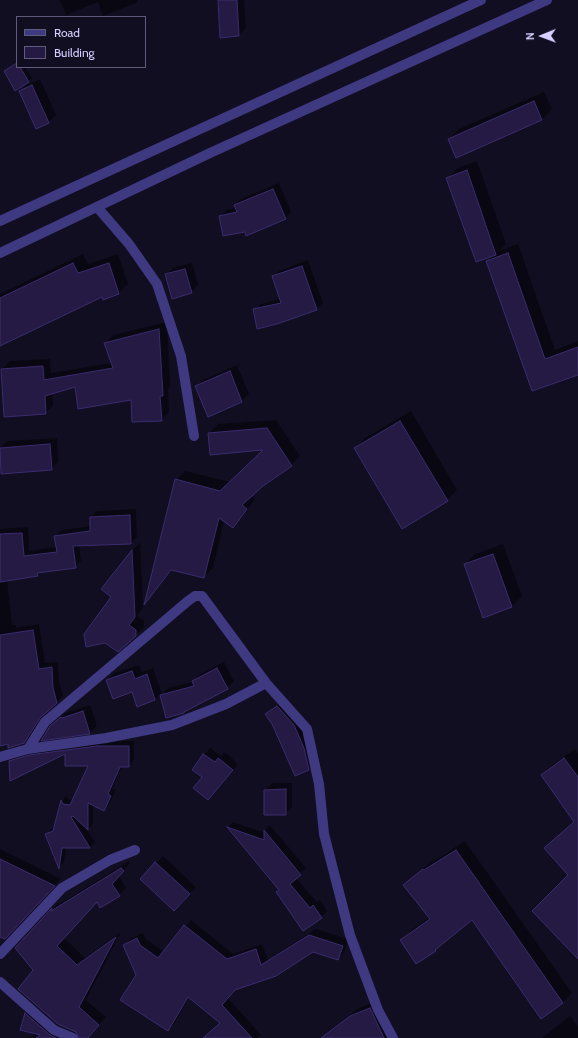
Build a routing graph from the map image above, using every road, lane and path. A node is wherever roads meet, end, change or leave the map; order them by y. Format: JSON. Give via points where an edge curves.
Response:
{"nodes":[{"id":1,"x":481,"y":0,"type":"edge"},
{"id":2,"x":547,"y":0,"type":"edge"},
{"id":3,"x":97,"y":207,"type":"junction"},
{"id":4,"x":0,"y":221,"type":"edge"},
{"id":5,"x":0,"y":253,"type":"edge"},
{"id":6,"x":194,"y":436,"type":"dead end"},
{"id":7,"x":266,"y":683,"type":"junction"},
{"id":8,"x":28,"y":749,"type":"junction"},
{"id":9,"x":0,"y":756,"type":"edge"},
{"id":10,"x":135,"y":850,"type":"dead end"},
{"id":11,"x":0,"y":954,"type":"edge"},
{"id":12,"x":0,"y":982,"type":"edge"},
{"id":13,"x":74,"y":1038,"type":"edge"},
{"id":14,"x":393,"y":1038,"type":"edge"}],
"edges":[{"from":1,"to":4,"type":"street"},
{"from":2,"to":3,"type":"street"},
{"from":3,"to":5,"type":"street"},
{"from":3,"to":6,"type":"street","via":[[129,244],[157,284],[181,356]]},
{"from":7,"to":8,"type":"street","via":[[226,704],[172,725]]},
{"from":7,"to":8,"type":"street","via":[[202,596],[194,596],[45,722]]},
{"from":7,"to":14,"type":"street","via":[[308,729],[320,784],[324,834],[350,935],[378,1010]]},
{"from":8,"to":9,"type":"street"},
{"from":10,"to":11,"type":"street","via":[[110,860],[62,888]]},
{"from":12,"to":13,"type":"street","via":[[54,1030]]}]}
